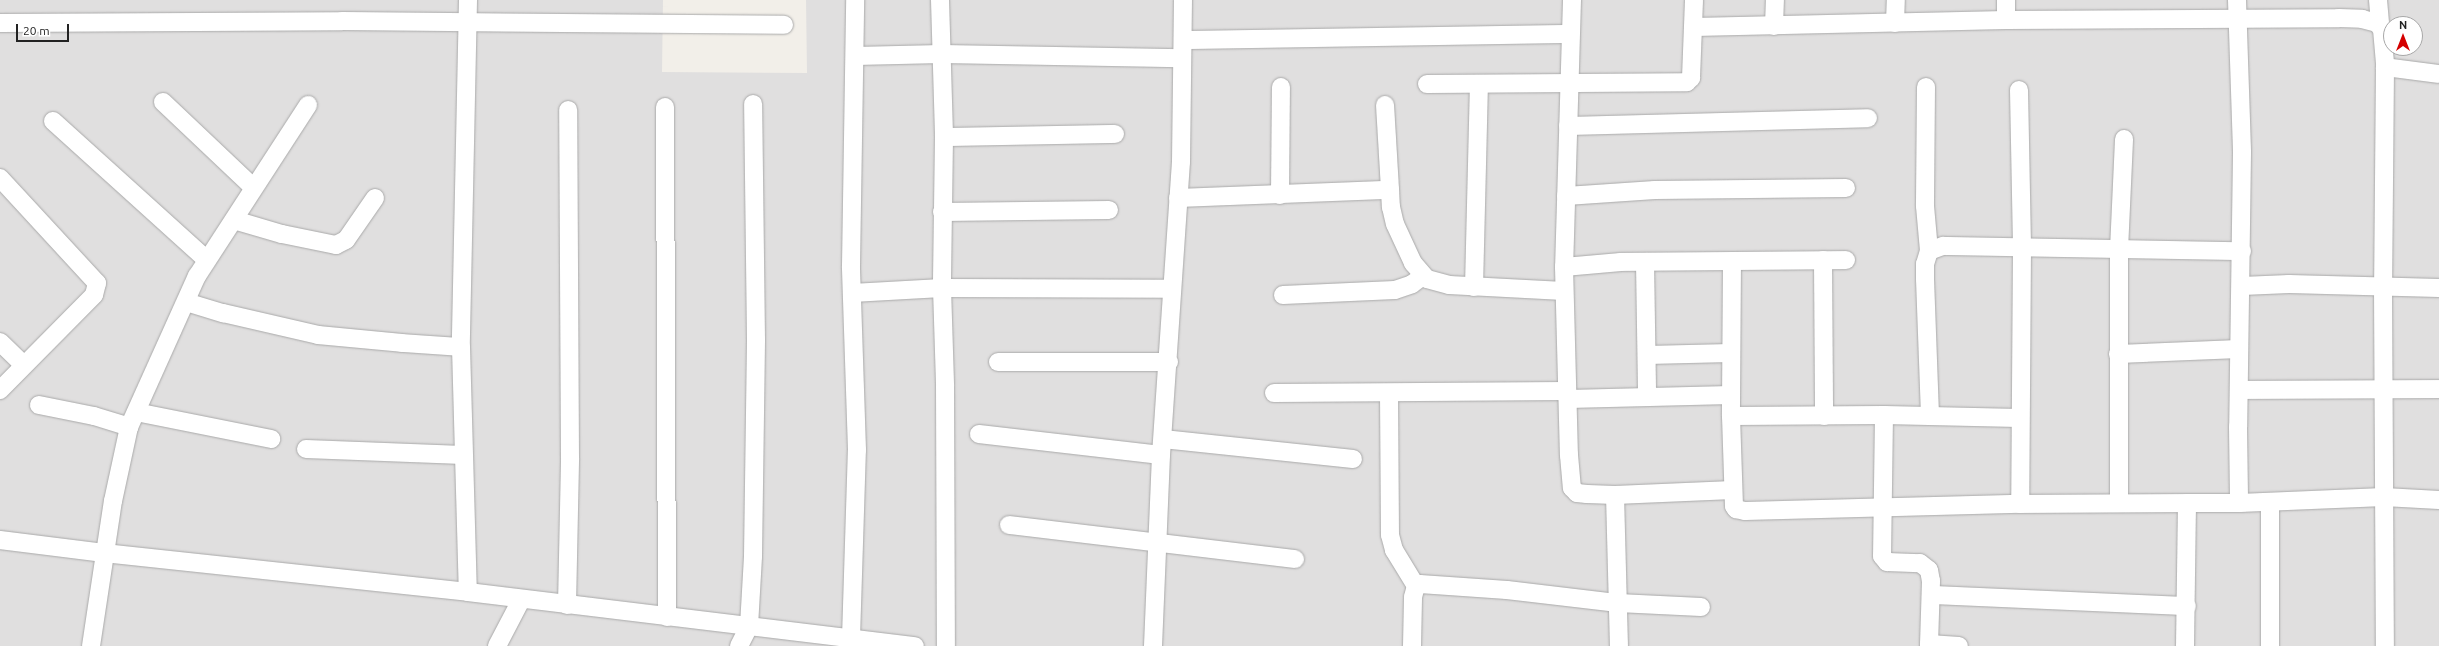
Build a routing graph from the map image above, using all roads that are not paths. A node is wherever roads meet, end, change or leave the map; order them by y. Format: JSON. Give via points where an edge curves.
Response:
{"nodes":[{"id":1,"x":468,"y":0,"type":"edge"},
{"id":2,"x":855,"y":0,"type":"edge"},
{"id":3,"x":940,"y":0,"type":"edge"},
{"id":4,"x":1183,"y":0,"type":"edge"},
{"id":5,"x":1572,"y":0,"type":"edge"},
{"id":6,"x":1694,"y":0,"type":"edge"},
{"id":7,"x":1775,"y":0,"type":"edge"},
{"id":8,"x":1896,"y":0,"type":"edge"},
{"id":9,"x":2006,"y":0,"type":"edge"},
{"id":10,"x":2237,"y":0,"type":"edge"},
{"id":11,"x":2378,"y":0,"type":"edge"},
{"id":12,"x":2006,"y":20,"type":"junction"},
{"id":13,"x":2237,"y":20,"type":"junction"},
{"id":14,"x":0,"y":23,"type":"edge"},
{"id":15,"x":468,"y":23,"type":"junction"},
{"id":16,"x":1895,"y":23,"type":"junction"},
{"id":17,"x":784,"y":25,"type":"dead end"},
{"id":18,"x":2380,"y":25,"type":"junction"},
{"id":19,"x":1774,"y":26,"type":"junction"},
{"id":20,"x":1694,"y":27,"type":"junction"},
{"id":21,"x":1570,"y":34,"type":"junction"},
{"id":22,"x":1183,"y":40,"type":"junction"},
{"id":23,"x":942,"y":54,"type":"junction"},
{"id":24,"x":855,"y":56,"type":"junction"},
{"id":25,"x":1182,"y":58,"type":"junction"},
{"id":26,"x":2385,"y":67,"type":"junction"},
{"id":27,"x":2439,"y":74,"type":"edge"},
{"id":28,"x":1427,"y":84,"type":"dead end"},
{"id":29,"x":1479,"y":84,"type":"junction"},
{"id":30,"x":1570,"y":84,"type":"junction"},
{"id":31,"x":1281,"y":87,"type":"dead end"},
{"id":32,"x":1926,"y":87,"type":"dead end"},
{"id":33,"x":2019,"y":90,"type":"dead end"},
{"id":34,"x":162,"y":102,"type":"dead end"},
{"id":35,"x":753,"y":104,"type":"dead end"},
{"id":36,"x":308,"y":105,"type":"dead end"},
{"id":37,"x":1385,"y":105,"type":"dead end"},
{"id":38,"x":665,"y":107,"type":"dead end"},
{"id":39,"x":568,"y":110,"type":"dead end"},
{"id":40,"x":1868,"y":118,"type":"dead end"},
{"id":41,"x":54,"y":121,"type":"dead end"},
{"id":42,"x":1568,"y":126,"type":"junction"},
{"id":43,"x":1115,"y":134,"type":"dead end"},
{"id":44,"x":944,"y":137,"type":"junction"},
{"id":45,"x":2124,"y":139,"type":"dead end"},
{"id":46,"x":0,"y":178,"type":"edge"},
{"id":47,"x":253,"y":187,"type":"junction"},
{"id":48,"x":1846,"y":188,"type":"dead end"},
{"id":49,"x":1390,"y":190,"type":"junction"},
{"id":50,"x":1280,"y":195,"type":"junction"},
{"id":51,"x":1566,"y":196,"type":"junction"},
{"id":52,"x":375,"y":198,"type":"dead end"},
{"id":53,"x":1178,"y":198,"type":"junction"},
{"id":54,"x":1109,"y":210,"type":"dead end"},
{"id":55,"x":942,"y":212,"type":"junction"},
{"id":56,"x":234,"y":220,"type":"junction"},
{"id":57,"x":2022,"y":248,"type":"junction"},
{"id":58,"x":2119,"y":250,"type":"junction"},
{"id":59,"x":1929,"y":251,"type":"junction"},
{"id":60,"x":2242,"y":251,"type":"junction"},
{"id":61,"x":207,"y":260,"type":"junction"},
{"id":62,"x":1823,"y":260,"type":"junction"},
{"id":63,"x":1846,"y":260,"type":"dead end"},
{"id":64,"x":1732,"y":261,"type":"junction"},
{"id":65,"x":1645,"y":262,"type":"junction"},
{"id":66,"x":1564,"y":267,"type":"junction"},
{"id":67,"x":1423,"y":276,"type":"junction"},
{"id":68,"x":1474,"y":286,"type":"junction"},
{"id":69,"x":2242,"y":286,"type":"junction"},
{"id":70,"x":2383,"y":287,"type":"junction"},
{"id":71,"x":942,"y":288,"type":"junction"},
{"id":72,"x":2439,"y":288,"type":"edge"},
{"id":73,"x":1172,"y":289,"type":"junction"},
{"id":74,"x":1564,"y":291,"type":"junction"},
{"id":75,"x":852,"y":293,"type":"junction"},
{"id":76,"x":1283,"y":295,"type":"dead end"},
{"id":77,"x":186,"y":302,"type":"junction"},
{"id":78,"x":0,"y":342,"type":"edge"},
{"id":79,"x":461,"y":347,"type":"junction"},
{"id":80,"x":2239,"y":349,"type":"junction"},
{"id":81,"x":1731,"y":353,"type":"junction"},
{"id":82,"x":2118,"y":354,"type":"junction"},
{"id":83,"x":1647,"y":355,"type":"junction"},
{"id":84,"x":998,"y":362,"type":"dead end"},
{"id":85,"x":1169,"y":362,"type":"junction"},
{"id":86,"x":24,"y":365,"type":"junction"},
{"id":87,"x":2383,"y":389,"type":"junction"},
{"id":88,"x":2439,"y":389,"type":"edge"},
{"id":89,"x":0,"y":390,"type":"edge"},
{"id":90,"x":2238,"y":390,"type":"junction"},
{"id":91,"x":1274,"y":393,"type":"dead end"},
{"id":92,"x":1389,"y":393,"type":"junction"},
{"id":93,"x":1568,"y":395,"type":"junction"},
{"id":94,"x":1731,"y":395,"type":"junction"},
{"id":95,"x":1647,"y":396,"type":"junction"},
{"id":96,"x":39,"y":405,"type":"dead end"},
{"id":97,"x":1884,"y":415,"type":"junction"},
{"id":98,"x":1930,"y":415,"type":"junction"},
{"id":99,"x":1731,"y":416,"type":"junction"},
{"id":100,"x":1824,"y":416,"type":"junction"},
{"id":101,"x":2019,"y":418,"type":"junction"},
{"id":102,"x":133,"y":419,"type":"junction"},
{"id":103,"x":978,"y":434,"type":"dead end"},
{"id":104,"x":271,"y":440,"type":"dead end"},
{"id":105,"x":1162,"y":447,"type":"junction"},
{"id":106,"x":306,"y":449,"type":"dead end"},
{"id":107,"x":463,"y":455,"type":"junction"},
{"id":108,"x":1352,"y":459,"type":"dead end"},
{"id":109,"x":1733,"y":490,"type":"junction"},
{"id":110,"x":1616,"y":495,"type":"junction"},
{"id":111,"x":2384,"y":497,"type":"junction"},
{"id":112,"x":2439,"y":500,"type":"edge"},
{"id":113,"x":2119,"y":502,"type":"junction"},
{"id":114,"x":2270,"y":502,"type":"junction"},
{"id":115,"x":2187,"y":503,"type":"junction"},
{"id":116,"x":2239,"y":503,"type":"junction"},
{"id":117,"x":2020,"y":504,"type":"junction"},
{"id":118,"x":1882,"y":507,"type":"junction"},
{"id":119,"x":1009,"y":525,"type":"dead end"},
{"id":120,"x":0,"y":540,"type":"edge"},
{"id":121,"x":1157,"y":542,"type":"junction"},
{"id":122,"x":104,"y":553,"type":"junction"},
{"id":123,"x":1295,"y":559,"type":"dead end"},
{"id":124,"x":1416,"y":586,"type":"junction"},
{"id":125,"x":468,"y":592,"type":"junction"},
{"id":126,"x":1931,"y":595,"type":"junction"},
{"id":127,"x":521,"y":600,"type":"junction"},
{"id":128,"x":1618,"y":603,"type":"junction"},
{"id":129,"x":567,"y":605,"type":"junction"},
{"id":130,"x":2187,"y":606,"type":"junction"},
{"id":131,"x":1701,"y":607,"type":"dead end"},
{"id":132,"x":667,"y":617,"type":"junction"},
{"id":133,"x":748,"y":626,"type":"junction"},
{"id":134,"x":851,"y":638,"type":"junction"},
{"id":135,"x":1929,"y":645,"type":"edge"},
{"id":136,"x":91,"y":646,"type":"edge"},
{"id":137,"x":497,"y":646,"type":"edge"},
{"id":138,"x":739,"y":646,"type":"edge"},
{"id":139,"x":915,"y":646,"type":"edge"},
{"id":140,"x":946,"y":646,"type":"edge"},
{"id":141,"x":1153,"y":646,"type":"edge"},
{"id":142,"x":1412,"y":646,"type":"edge"},
{"id":143,"x":1619,"y":646,"type":"edge"},
{"id":144,"x":1959,"y":646,"type":"edge"},
{"id":145,"x":2185,"y":646,"type":"edge"},
{"id":146,"x":2270,"y":646,"type":"edge"},
{"id":147,"x":2384,"y":646,"type":"edge"}],
"edges":[{"from":1,"to":15,"type":"street"},
{"from":2,"to":24,"type":"street"},
{"from":3,"to":23,"type":"street"},
{"from":4,"to":22,"type":"street"},
{"from":5,"to":21,"type":"street"},
{"from":6,"to":20,"type":"street"},
{"from":7,"to":19,"type":"street"},
{"from":8,"to":16,"type":"street"},
{"from":9,"to":12,"type":"street"},
{"from":10,"to":13,"type":"street"},
{"from":11,"to":18,"type":"street"},
{"from":12,"to":13,"type":"street"},
{"from":12,"to":16,"type":"street"},
{"from":13,"to":18,"type":"street","via":[[2362,19]]},
{"from":13,"to":60,"type":"street","via":[[2242,126]]},
{"from":14,"to":15,"type":"street"},
{"from":15,"to":17,"type":"street"},
{"from":15,"to":79,"type":"street"},
{"from":16,"to":19,"type":"street"},
{"from":18,"to":26,"type":"street"},
{"from":19,"to":20,"type":"street"},
{"from":20,"to":30,"type":"street","via":[[1690,78],[1687,82]]},
{"from":21,"to":22,"type":"street"},
{"from":21,"to":30,"type":"street"},
{"from":22,"to":25,"type":"street"},
{"from":23,"to":24,"type":"street"},
{"from":23,"to":25,"type":"street"},
{"from":23,"to":44,"type":"street"},
{"from":24,"to":75,"type":"street"},
{"from":25,"to":53,"type":"street"},
{"from":26,"to":27,"type":"street"},
{"from":26,"to":70,"type":"street"},
{"from":28,"to":29,"type":"street"},
{"from":29,"to":30,"type":"street"},
{"from":29,"to":68,"type":"street"},
{"from":30,"to":42,"type":"street"},
{"from":31,"to":50,"type":"street"},
{"from":32,"to":59,"type":"street","via":[[1925,206]]},
{"from":33,"to":57,"type":"street"},
{"from":34,"to":47,"type":"street"},
{"from":35,"to":133,"type":"street","via":[[755,428],[752,594]]},
{"from":36,"to":47,"type":"street"},
{"from":37,"to":49,"type":"street"},
{"from":38,"to":132,"type":"street"},
{"from":39,"to":129,"type":"street","via":[[570,458]]},
{"from":40,"to":42,"type":"street"},
{"from":41,"to":61,"type":"street"},
{"from":42,"to":51,"type":"street"},
{"from":43,"to":44,"type":"street"},
{"from":44,"to":55,"type":"street"},
{"from":45,"to":58,"type":"street"},
{"from":46,"to":86,"type":"street","via":[[97,283],[94,294]]},
{"from":47,"to":56,"type":"street"},
{"from":48,"to":51,"type":"street","via":[[1654,190]]},
{"from":49,"to":50,"type":"street"},
{"from":49,"to":67,"type":"street","via":[[1395,224],[1413,263]]},
{"from":50,"to":53,"type":"street"},
{"from":51,"to":66,"type":"street"},
{"from":52,"to":56,"type":"street","via":[[346,240],[336,245],[282,234]]},
{"from":53,"to":73,"type":"street"},
{"from":54,"to":55,"type":"street"},
{"from":55,"to":71,"type":"street"},
{"from":56,"to":61,"type":"street"},
{"from":57,"to":58,"type":"street"},
{"from":57,"to":59,"type":"street","via":[[1943,246]]},
{"from":57,"to":101,"type":"street"},
{"from":58,"to":60,"type":"street"},
{"from":58,"to":82,"type":"street"},
{"from":59,"to":98,"type":"street","via":[[1925,264],[1925,279]]},
{"from":60,"to":69,"type":"street"},
{"from":61,"to":77,"type":"street"},
{"from":62,"to":63,"type":"street"},
{"from":62,"to":64,"type":"street"},
{"from":62,"to":100,"type":"street"},
{"from":64,"to":65,"type":"street"},
{"from":64,"to":81,"type":"street"},
{"from":65,"to":66,"type":"street"},
{"from":65,"to":83,"type":"street"},
{"from":66,"to":74,"type":"street"},
{"from":67,"to":68,"type":"street","via":[[1437,284]]},
{"from":67,"to":76,"type":"street","via":[[1412,284],[1395,290]]},
{"from":68,"to":74,"type":"street"},
{"from":69,"to":70,"type":"street","via":[[2289,284]]},
{"from":69,"to":80,"type":"street"},
{"from":70,"to":72,"type":"street"},
{"from":70,"to":87,"type":"street"},
{"from":71,"to":73,"type":"street"},
{"from":71,"to":75,"type":"street"},
{"from":71,"to":140,"type":"street"},
{"from":73,"to":85,"type":"street"},
{"from":74,"to":93,"type":"street"},
{"from":75,"to":134,"type":"street","via":[[857,450]]},
{"from":77,"to":79,"type":"street","via":[[223,314],[318,334]]},
{"from":77,"to":102,"type":"street"},
{"from":78,"to":86,"type":"street"},
{"from":79,"to":107,"type":"street"},
{"from":80,"to":82,"type":"street"},
{"from":80,"to":90,"type":"street"},
{"from":81,"to":83,"type":"street"},
{"from":81,"to":94,"type":"street"},
{"from":82,"to":113,"type":"street"},
{"from":83,"to":95,"type":"street"},
{"from":84,"to":85,"type":"street"},
{"from":85,"to":105,"type":"street"},
{"from":86,"to":89,"type":"street"},
{"from":87,"to":88,"type":"street"},
{"from":87,"to":90,"type":"street"},
{"from":87,"to":111,"type":"street"},
{"from":90,"to":116,"type":"street"},
{"from":91,"to":92,"type":"street"},
{"from":92,"to":93,"type":"street"},
{"from":92,"to":124,"type":"street","via":[[1390,535],[1394,550]]},
{"from":93,"to":95,"type":"street"},
{"from":93,"to":110,"type":"street","via":[[1572,488],[1587,494]]},
{"from":94,"to":95,"type":"street"},
{"from":94,"to":99,"type":"street"},
{"from":96,"to":102,"type":"street","via":[[94,416]]},
{"from":97,"to":98,"type":"street"},
{"from":97,"to":100,"type":"street"},
{"from":97,"to":118,"type":"street"},
{"from":98,"to":101,"type":"street"},
{"from":99,"to":100,"type":"street"},
{"from":99,"to":109,"type":"street"},
{"from":101,"to":117,"type":"street"},
{"from":102,"to":104,"type":"street"},
{"from":102,"to":122,"type":"street"},
{"from":103,"to":105,"type":"street"},
{"from":105,"to":108,"type":"street"},
{"from":105,"to":121,"type":"street"},
{"from":106,"to":107,"type":"street"},
{"from":107,"to":125,"type":"street"},
{"from":109,"to":110,"type":"street"},
{"from":109,"to":118,"type":"street","via":[[1734,506],[1740,511]]},
{"from":110,"to":128,"type":"street"},
{"from":111,"to":112,"type":"street"},
{"from":111,"to":114,"type":"street"},
{"from":111,"to":147,"type":"street"},
{"from":113,"to":115,"type":"street"},
{"from":113,"to":117,"type":"street"},
{"from":114,"to":116,"type":"street"},
{"from":114,"to":146,"type":"street"},
{"from":115,"to":116,"type":"street"},
{"from":115,"to":130,"type":"street"},
{"from":117,"to":118,"type":"street"},
{"from":118,"to":126,"type":"street","via":[[1884,560],[1892,563],[1920,563],[1927,568],[1931,575]]},
{"from":119,"to":121,"type":"street"},
{"from":120,"to":122,"type":"street"},
{"from":121,"to":123,"type":"street"},
{"from":121,"to":141,"type":"street"},
{"from":122,"to":125,"type":"street"},
{"from":122,"to":136,"type":"street"},
{"from":124,"to":128,"type":"street","via":[[1430,584],[1507,590]]},
{"from":124,"to":142,"type":"street","via":[[1413,596]]},
{"from":125,"to":127,"type":"street"},
{"from":126,"to":130,"type":"street"},
{"from":126,"to":135,"type":"street"},
{"from":127,"to":129,"type":"street"},
{"from":127,"to":137,"type":"street"},
{"from":128,"to":131,"type":"street"},
{"from":128,"to":143,"type":"street"},
{"from":129,"to":132,"type":"street"},
{"from":130,"to":145,"type":"street"},
{"from":132,"to":133,"type":"street"},
{"from":133,"to":134,"type":"street"},
{"from":133,"to":138,"type":"street"},
{"from":134,"to":139,"type":"street"},
{"from":135,"to":144,"type":"street"}]}
